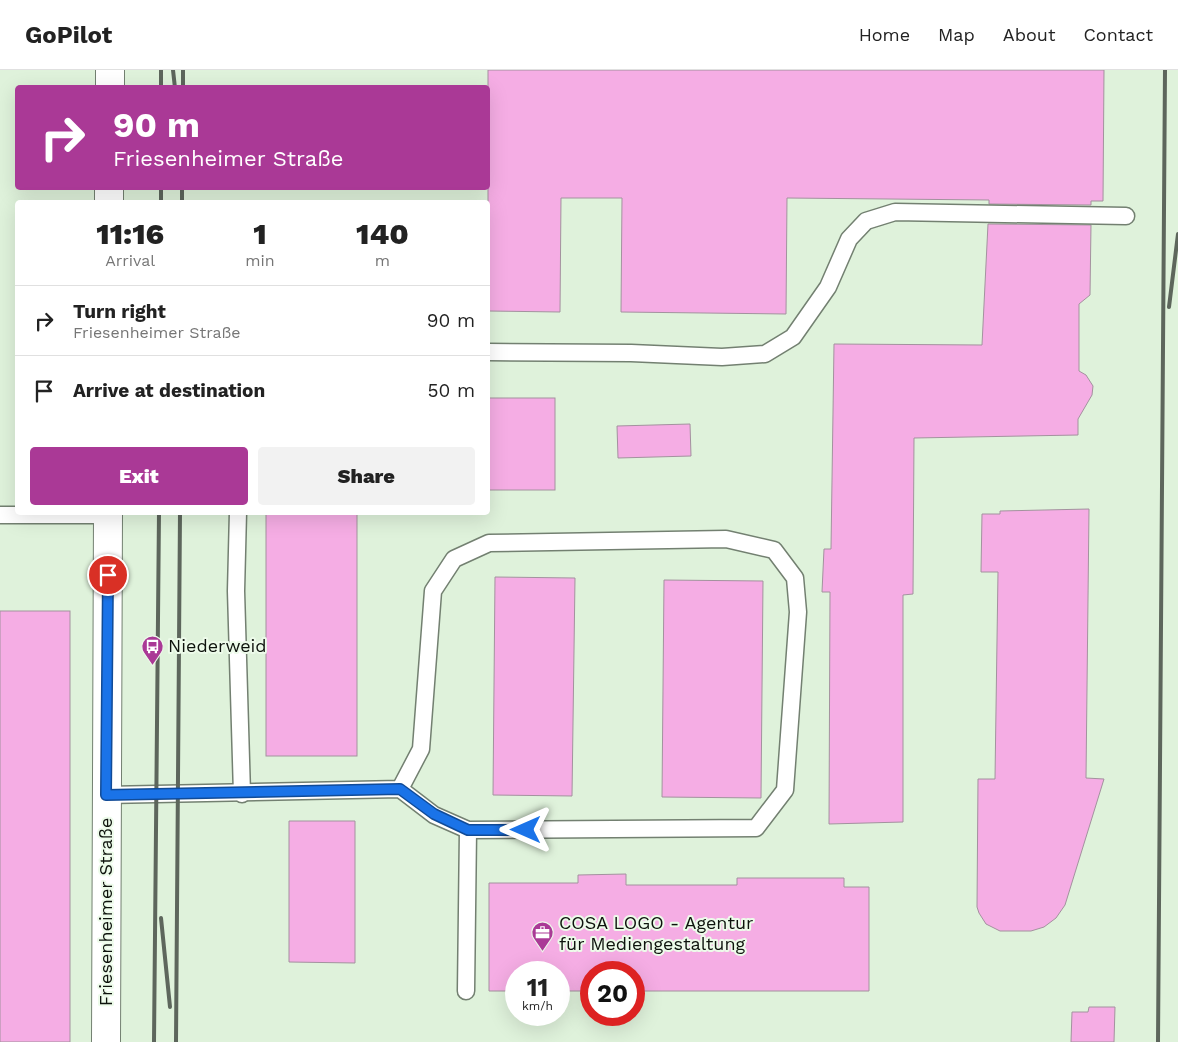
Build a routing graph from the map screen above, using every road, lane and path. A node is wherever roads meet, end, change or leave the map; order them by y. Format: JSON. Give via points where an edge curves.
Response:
{"nodes":[{"id":1,"x":110,"y":70,"type":"edge"},
{"id":2,"x":110,"y":85,"type":"edge"},
{"id":3,"x":1126,"y":216,"type":"dead end"},
{"id":4,"x":490,"y":352,"type":"edge"},
{"id":5,"x":0,"y":515,"type":"edge"},
{"id":6,"x":15,"y":515,"type":"edge"},
{"id":7,"x":108,"y":515,"type":"edge"},
{"id":8,"x":238,"y":515,"type":"edge"},
{"id":9,"x":400,"y":789,"type":"junction"},
{"id":10,"x":242,"y":794,"type":"junction"},
{"id":11,"x":106,"y":795,"type":"junction"},
{"id":12,"x":468,"y":830,"type":"junction"},
{"id":13,"x":466,"y":991,"type":"dead end"},
{"id":14,"x":106,"y":1042,"type":"edge"}],
"edges":[{"from":1,"to":2,"type":"street"},
{"from":3,"to":4,"type":"lane","via":[[895,212],[866,221],[849,239],[828,287],[793,337],[765,354],[722,357]]},
{"from":5,"to":6,"type":"lane"},
{"from":7,"to":11,"type":"street","name":"Friesenheimer Straße"},
{"from":8,"to":10,"type":"lane","via":[[236,591]]},
{"from":9,"to":10,"type":"lane"},
{"from":9,"to":12,"type":"lane","via":[[434,814]]},
{"from":9,"to":12,"type":"lane","via":[[421,749],[433,591],[454,559],[489,543],[726,539],[774,550],[795,578],[797,622],[785,790],[756,828]]},
{"from":10,"to":11,"type":"lane"},
{"from":11,"to":14,"type":"street","name":"Friesenheimer Straße"},
{"from":12,"to":13,"type":"lane"}]}
